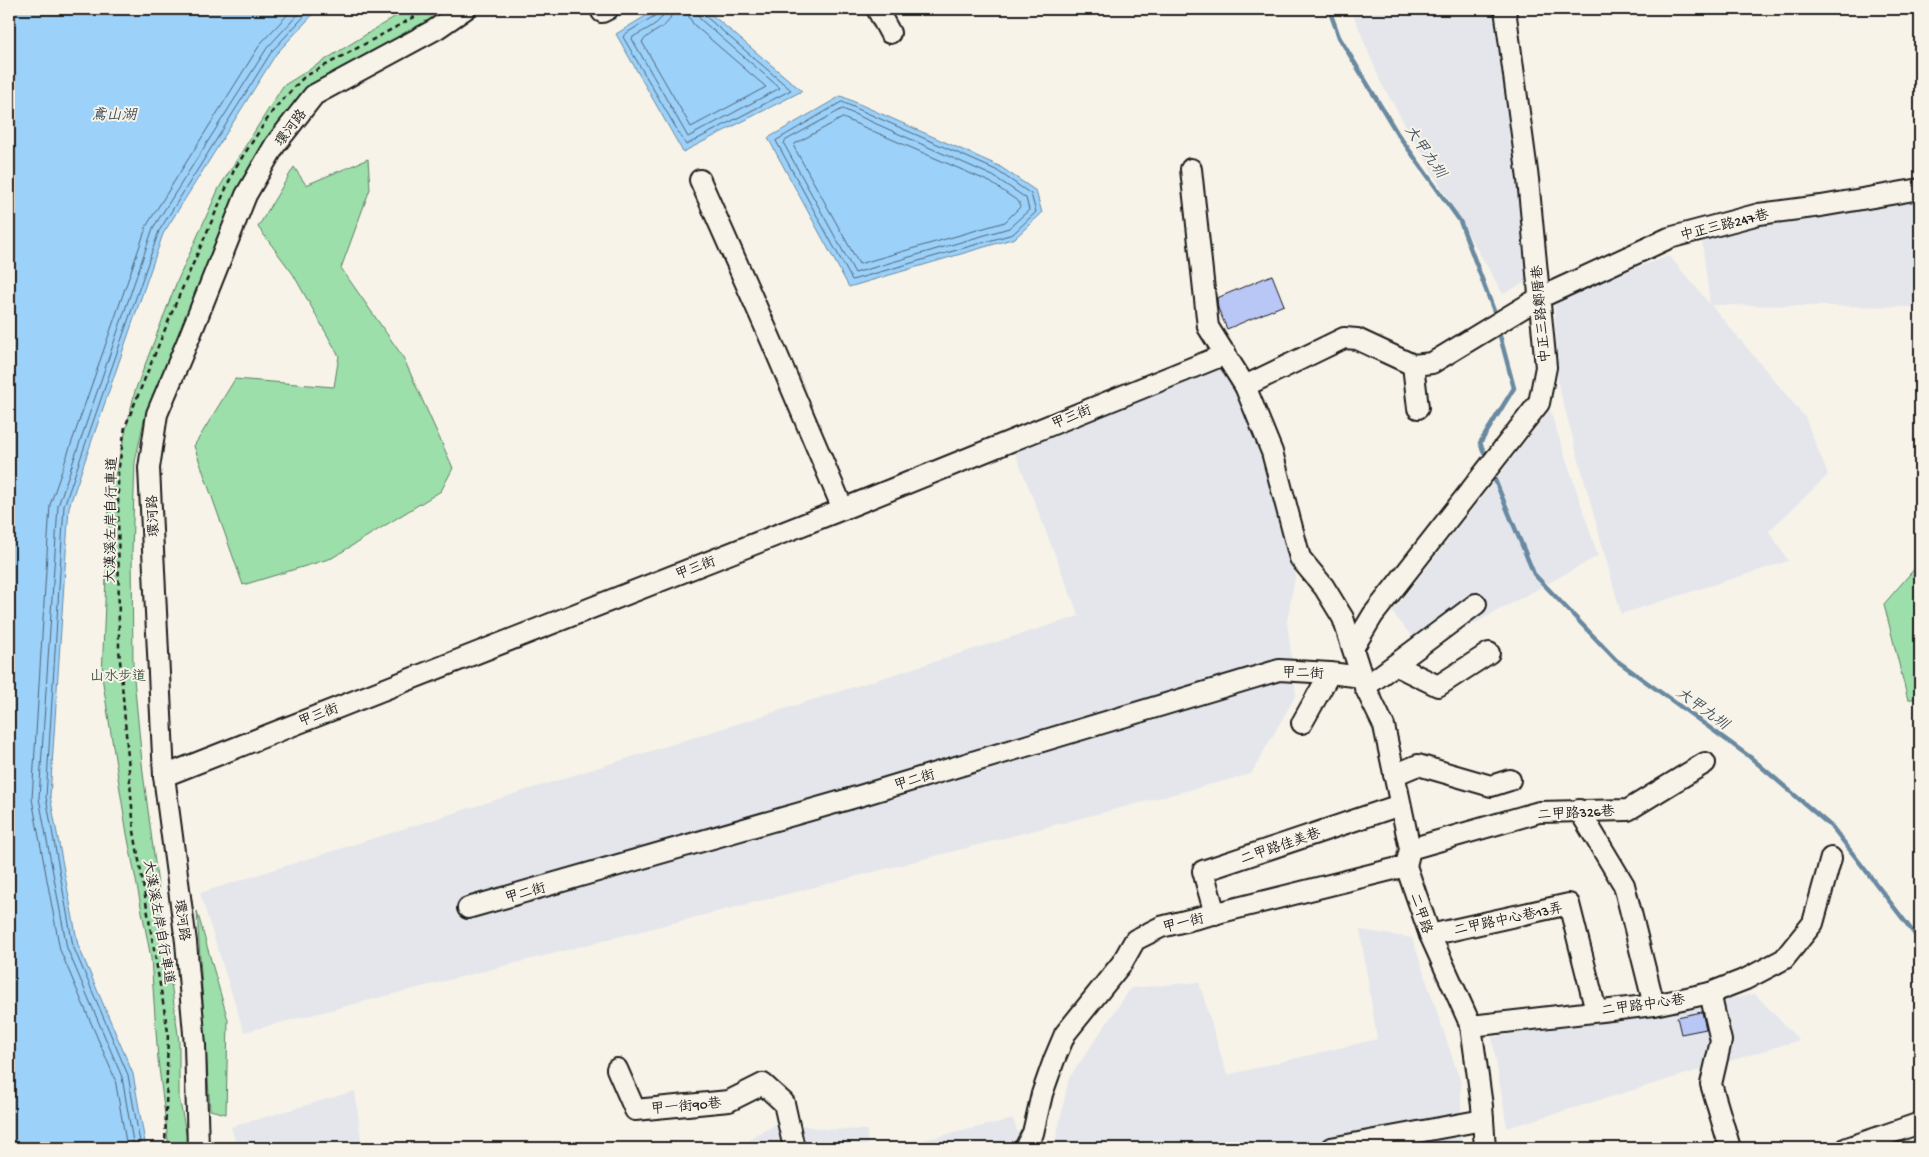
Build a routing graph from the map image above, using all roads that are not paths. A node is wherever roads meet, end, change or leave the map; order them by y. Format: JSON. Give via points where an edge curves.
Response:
{"nodes":[{"id":1,"x":465,"y":9,"type":"edge"},
{"id":2,"x":877,"y":9,"type":"edge"},
{"id":3,"x":1505,"y":9,"type":"edge"},
{"id":4,"x":890,"y":33,"type":"dead end"},
{"id":5,"x":1191,"y":169,"type":"dead end"},
{"id":6,"x":700,"y":180,"type":"dead end"},
{"id":7,"x":1920,"y":189,"type":"edge"},
{"id":8,"x":1539,"y":298,"type":"junction"},
{"id":9,"x":1226,"y":354,"type":"junction"},
{"id":10,"x":1413,"y":365,"type":"junction"},
{"id":11,"x":1245,"y":386,"type":"junction"},
{"id":12,"x":1418,"y":408,"type":"dead end"},
{"id":13,"x":843,"y":509,"type":"junction"},
{"id":14,"x":1476,"y":604,"type":"dead end"},
{"id":15,"x":1353,"y":648,"type":"junction"},
{"id":16,"x":1489,"y":653,"type":"dead end"},
{"id":17,"x":1395,"y":665,"type":"junction"},
{"id":18,"x":1330,"y":673,"type":"junction"},
{"id":19,"x":1363,"y":682,"type":"junction"},
{"id":20,"x":1302,"y":723,"type":"dead end"},
{"id":21,"x":1705,"y":763,"type":"dead end"},
{"id":22,"x":1394,"y":775,"type":"junction"},
{"id":23,"x":164,"y":776,"type":"junction"},
{"id":24,"x":1510,"y":780,"type":"dead end"},
{"id":25,"x":1400,"y":805,"type":"junction"},
{"id":26,"x":1579,"y":810,"type":"junction"},
{"id":27,"x":1408,"y":857,"type":"junction"},
{"id":28,"x":1831,"y":858,"type":"dead end"},
{"id":29,"x":468,"y":908,"type":"dead end"},
{"id":30,"x":1215,"y":914,"type":"junction"},
{"id":31,"x":1430,"y":935,"type":"junction"},
{"id":32,"x":1710,"y":993,"type":"junction"},
{"id":33,"x":1654,"y":1005,"type":"junction"},
{"id":34,"x":1596,"y":1010,"type":"junction"},
{"id":35,"x":1471,"y":1026,"type":"junction"},
{"id":36,"x":617,"y":1069,"type":"dead end"},
{"id":37,"x":1483,"y":1120,"type":"junction"},
{"id":38,"x":1920,"y":1123,"type":"edge"},
{"id":39,"x":198,"y":1148,"type":"edge"},
{"id":40,"x":794,"y":1148,"type":"edge"},
{"id":41,"x":1025,"y":1148,"type":"edge"},
{"id":42,"x":1332,"y":1148,"type":"edge"},
{"id":43,"x":1485,"y":1148,"type":"edge"},
{"id":44,"x":1730,"y":1148,"type":"edge"},
{"id":45,"x":1847,"y":1148,"type":"edge"}],
"edges":[{"from":1,"to":23,"type":"street","name":"環河路","via":[[436,29],[314,95],[275,146],[246,195],[157,414],[149,468]]},
{"from":2,"to":4,"type":"street"},
{"from":3,"to":8,"type":"street","name":"中正三路鄭厝巷","via":[[1528,179]]},
{"from":5,"to":9,"type":"street","via":[[1208,327]]},
{"from":6,"to":13,"type":"street"},
{"from":7,"to":8,"type":"street","name":"中正三路247巷","via":[[1759,214],[1669,238]]},
{"from":8,"to":10,"type":"street","name":"中正三路247巷","via":[[1432,363]]},
{"from":8,"to":15,"type":"street","name":"中正三路鄭厝巷","via":[[1546,367],[1539,403],[1373,615]]},
{"from":9,"to":11,"type":"street"},
{"from":9,"to":13,"type":"street","name":"甲三街"},
{"from":10,"to":11,"type":"street","via":[[1357,339],[1344,338]]},
{"from":10,"to":12,"type":"street"},
{"from":11,"to":15,"type":"street","via":[[1272,452],[1300,558],[1324,587],[1343,618]]},
{"from":13,"to":23,"type":"street","name":"甲三街"},
{"from":14,"to":17,"type":"street"},
{"from":15,"to":19,"type":"street"},
{"from":16,"to":17,"type":"street","via":[[1438,686]]},
{"from":17,"to":19,"type":"street"},
{"from":18,"to":19,"type":"street","name":"甲二街"},
{"from":18,"to":20,"type":"street"},
{"from":18,"to":29,"type":"street","name":"甲二街","via":[[1279,670],[856,797]]},
{"from":19,"to":22,"type":"street","name":"二甲路","via":[[1384,726]]},
{"from":21,"to":26,"type":"street","name":"二甲路326巷","via":[[1628,810]]},
{"from":22,"to":24,"type":"street","via":[[1418,765],[1491,786]]},
{"from":22,"to":25,"type":"street","name":"二甲路"},
{"from":23,"to":39,"type":"street","name":"環河路","via":[[187,951],[195,1045]]},
{"from":25,"to":27,"type":"street","name":"二甲路"},
{"from":25,"to":30,"type":"street","name":"二甲路佳美巷","via":[[1203,871]]},
{"from":26,"to":27,"type":"street","name":"二甲路326巷","via":[[1539,812]]},
{"from":26,"to":33,"type":"street","via":[[1624,885]]},
{"from":27,"to":30,"type":"street","name":"甲一街","via":[[1336,882]]},
{"from":27,"to":31,"type":"street","name":"二甲路"},
{"from":28,"to":32,"type":"street","name":"二甲路中心巷","via":[[1813,923],[1784,959]]},
{"from":30,"to":41,"type":"street","name":"甲一街","via":[[1161,927],[1135,940],[1122,963],[1065,1034],[1042,1094],[1033,1133]]},
{"from":31,"to":34,"type":"street","name":"二甲路中心巷13弄","via":[[1568,904]]},
{"from":31,"to":35,"type":"street","name":"二甲路"},
{"from":32,"to":33,"type":"street","name":"二甲路中心巷"},
{"from":32,"to":44,"type":"street","via":[[1721,1041],[1711,1084]]},
{"from":33,"to":34,"type":"street","name":"二甲路中心巷"},
{"from":34,"to":35,"type":"street","name":"二甲路中心巷"},
{"from":35,"to":37,"type":"street","name":"二甲路"},
{"from":36,"to":40,"type":"street","name":"甲一街90巷","via":[[634,1110],[729,1101],[763,1084],[784,1103]]},
{"from":37,"to":42,"type":"street"},
{"from":37,"to":43,"type":"street","name":"二甲路"},
{"from":38,"to":45,"type":"street"}]}
